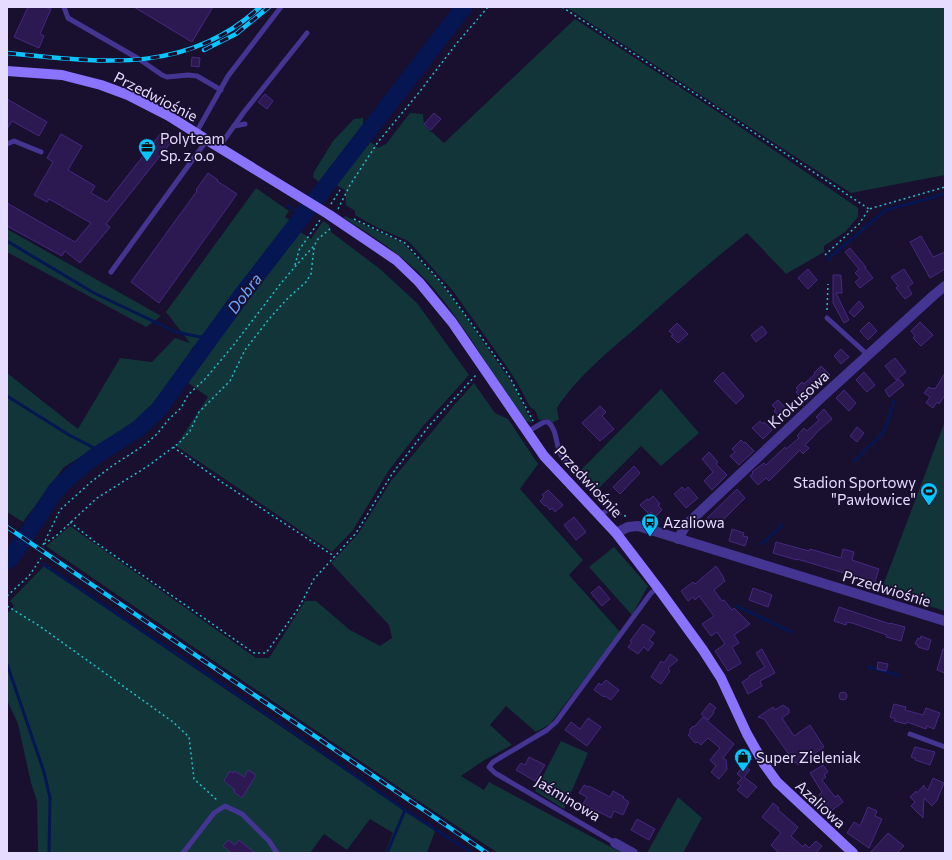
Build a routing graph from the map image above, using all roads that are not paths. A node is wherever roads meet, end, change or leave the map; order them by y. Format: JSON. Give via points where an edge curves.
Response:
{"nodes":[{"id":1,"x":64,"y":7,"type":"edge"},
{"id":2,"x":281,"y":7,"type":"edge"},
{"id":3,"x":307,"y":33,"type":"dead end"},
{"id":4,"x":7,"y":70,"type":"edge"},
{"id":5,"x":221,"y":90,"type":"junction"},
{"id":6,"x":245,"y":124,"type":"dead end"},
{"id":7,"x":234,"y":126,"type":"junction"},
{"id":8,"x":196,"y":133,"type":"junction"},
{"id":9,"x":207,"y":140,"type":"junction"},
{"id":10,"x":7,"y":144,"type":"edge"},
{"id":11,"x":219,"y":147,"type":"junction"},
{"id":12,"x":40,"y":152,"type":"dead end"},
{"id":13,"x":111,"y":272,"type":"dead end"},
{"id":14,"x":945,"y":286,"type":"edge"},
{"id":15,"x":827,"y":318,"type":"road end"},
{"id":16,"x":868,"y":355,"type":"junction"},
{"id":17,"x":527,"y":432,"type":"junction"},
{"id":18,"x":600,"y":515,"type":"junction"},
{"id":19,"x":616,"y":533,"type":"junction"},
{"id":20,"x":678,"y":539,"type":"junction"},
{"id":21,"x":658,"y":588,"type":"junction"},
{"id":22,"x":945,"y":621,"type":"edge"},
{"id":23,"x":910,"y":734,"type":"dead end"},
{"id":24,"x":945,"y":747,"type":"edge"},
{"id":25,"x":615,"y":843,"type":"joint"},
{"id":26,"x":183,"y":853,"type":"edge"},
{"id":27,"x":277,"y":853,"type":"edge"},
{"id":28,"x":633,"y":853,"type":"edge"},
{"id":29,"x":853,"y":853,"type":"edge"}],
"edges":[{"from":1,"to":5,"type":"lane","via":[[68,18],[162,75],[197,76]]},
{"from":2,"to":5,"type":"lane","via":[[228,76]]},
{"from":3,"to":7,"type":"lane","via":[[281,70]]},
{"from":4,"to":8,"type":"street","name":"Przedwiośnie","via":[[62,75],[101,85],[128,95]]},
{"from":5,"to":8,"type":"lane"},
{"from":6,"to":7,"type":"lane"},
{"from":7,"to":11,"type":"lane"},
{"from":8,"to":9,"type":"street","name":"Przedwiośnie"},
{"from":9,"to":11,"type":"street","name":"Przedwiośnie"},
{"from":9,"to":13,"type":"lane"},
{"from":10,"to":12,"type":"lane","via":[[14,141]]},
{"from":11,"to":17,"type":"street","name":"Przedwiośnie","via":[[396,260],[419,282],[452,322]]},
{"from":14,"to":16,"type":"street","name":"Krokusowa"},
{"from":15,"to":16,"type":"lane"},
{"from":16,"to":20,"type":"street","name":"Krokusowa","via":[[686,525]]},
{"from":17,"to":18,"type":"street","name":"Przedwiośnie","via":[[544,456]]},
{"from":17,"to":18,"type":"lane","via":[[544,422],[552,425],[562,456],[609,504],[608,510]]},
{"from":18,"to":19,"type":"street","name":"Przedwiośnie"},
{"from":19,"to":20,"type":"street","name":"Przedwiośnie","via":[[628,527],[638,526]]},
{"from":19,"to":21,"type":"street","name":"Azaliowa"},
{"from":20,"to":22,"type":"street","name":"Przedwiośnie"},
{"from":21,"to":25,"type":"lane","name":"Jaśminowa","via":[[651,593],[556,722],[488,767]]},
{"from":21,"to":29,"type":"street","name":"Azaliowa","via":[[721,678],[764,764],[777,782]]},
{"from":23,"to":24,"type":"lane"},
{"from":25,"to":28,"type":"street","name":"Jaśminowa"},
{"from":26,"to":27,"type":"lane","via":[[214,814],[225,806],[242,814],[269,841]]}]}
